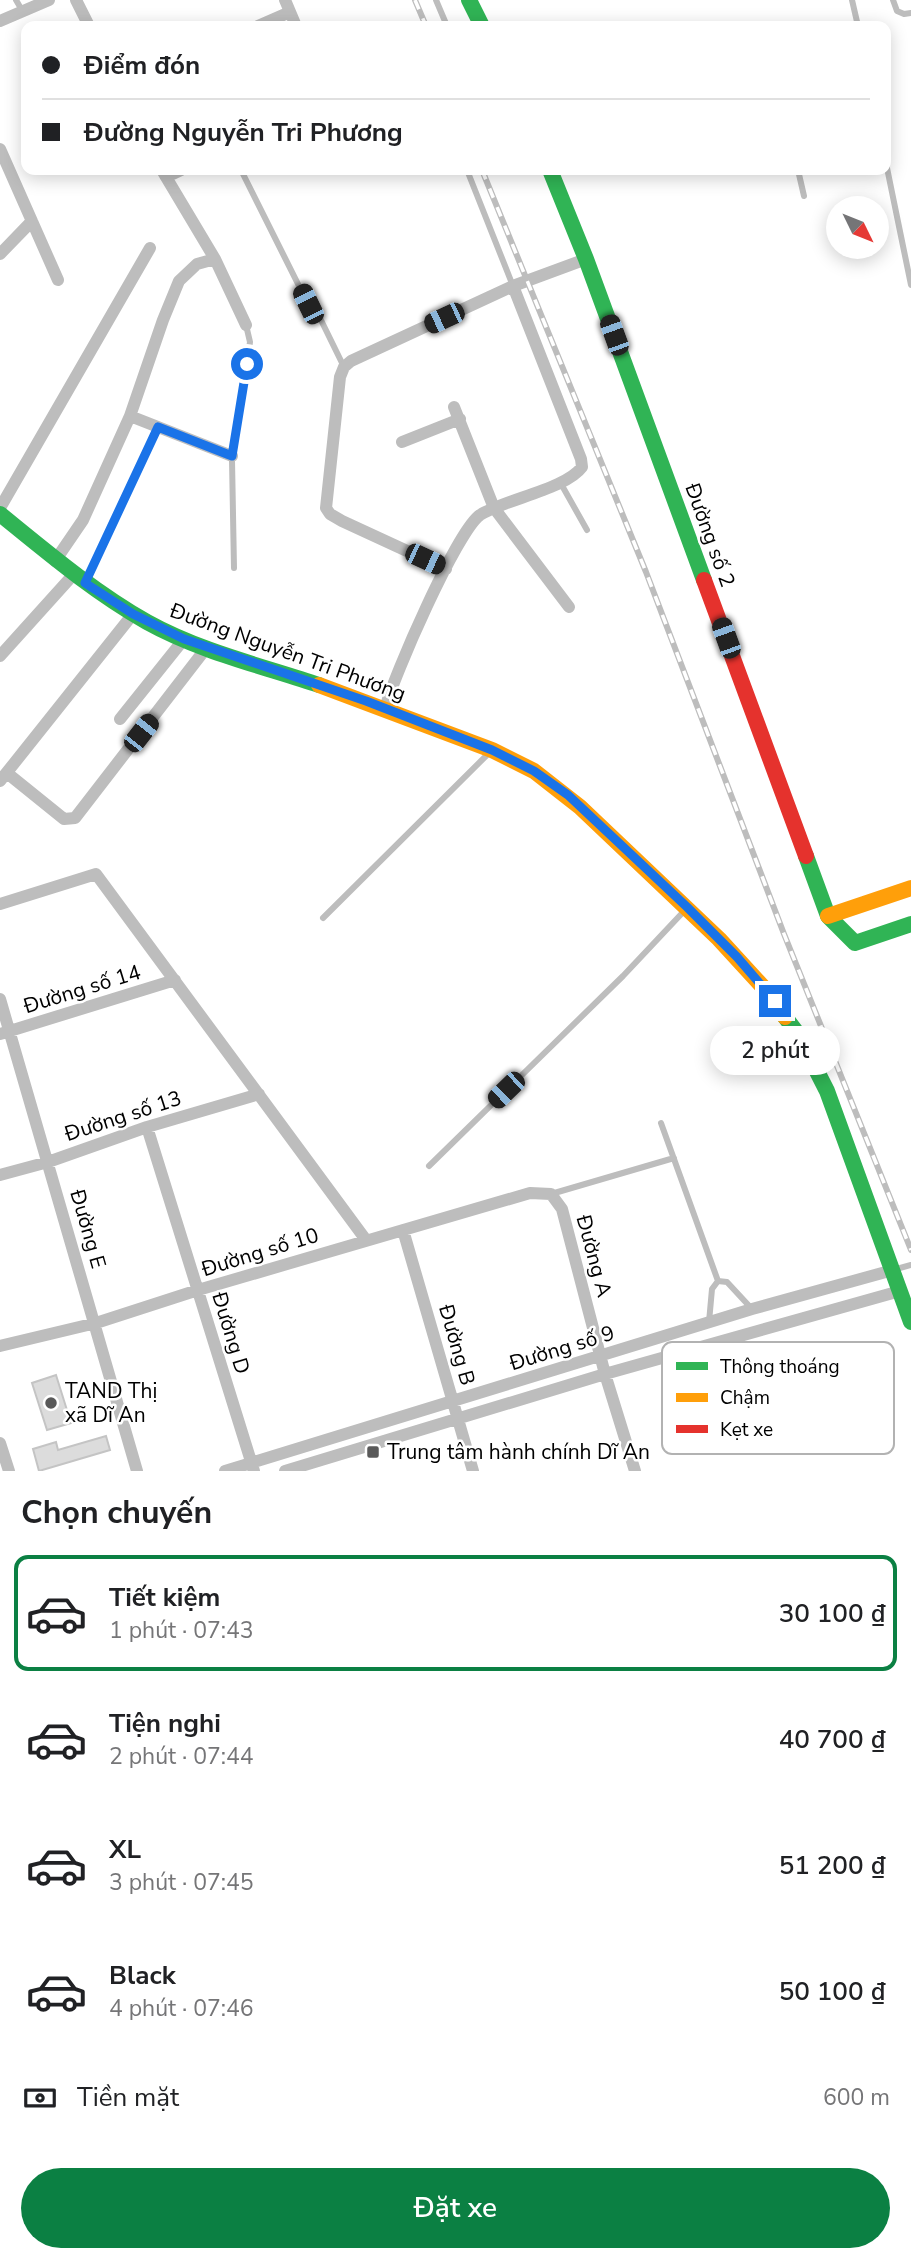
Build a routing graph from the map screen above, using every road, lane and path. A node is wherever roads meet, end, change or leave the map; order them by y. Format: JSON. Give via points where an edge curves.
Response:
{"nodes":[{"id":1,"x":49,"y":0,"type":"edge"},
{"id":2,"x":76,"y":0,"type":"edge"},
{"id":3,"x":436,"y":0,"type":"edge"},
{"id":4,"x":469,"y":0,"type":"edge"},
{"id":5,"x":852,"y":0,"type":"edge"},
{"id":6,"x":893,"y":0,"type":"edge"},
{"id":7,"x":19,"y":6,"type":"edge"},
{"id":8,"x":287,"y":6,"type":"edge"},
{"id":9,"x":911,"y":13,"type":"edge"},
{"id":10,"x":0,"y":21,"type":"edge"},
{"id":11,"x":86,"y":21,"type":"edge"},
{"id":12,"x":265,"y":21,"type":"edge"},
{"id":13,"x":445,"y":21,"type":"edge"},
{"id":14,"x":480,"y":21,"type":"edge"},
{"id":15,"x":857,"y":21,"type":"edge"},
{"id":16,"x":0,"y":149,"type":"edge"},
{"id":17,"x":165,"y":175,"type":"edge"},
{"id":18,"x":244,"y":175,"type":"edge"},
{"id":19,"x":469,"y":175,"type":"edge"},
{"id":20,"x":552,"y":175,"type":"edge"},
{"id":21,"x":799,"y":175,"type":"edge"},
{"id":22,"x":888,"y":175,"type":"edge"},
{"id":23,"x":804,"y":196,"type":"dead end"},
{"id":24,"x":32,"y":221,"type":"junction"},
{"id":25,"x":150,"y":247,"type":"dead end"},
{"id":26,"x":0,"y":254,"type":"edge"},
{"id":27,"x":215,"y":259,"type":"junction"},
{"id":28,"x":586,"y":259,"type":"junction"},
{"id":29,"x":58,"y":280,"type":"dead end"},
{"id":30,"x":911,"y":285,"type":"edge"},
{"id":31,"x":513,"y":286,"type":"junction"},
{"id":32,"x":246,"y":326,"type":"joint"},
{"id":33,"x":344,"y":367,"type":"junction"},
{"id":34,"x":130,"y":416,"type":"junction"},
{"id":35,"x":158,"y":427,"type":"junction"},
{"id":36,"x":402,"y":442,"type":"dead end"},
{"id":37,"x":232,"y":456,"type":"junction"},
{"id":38,"x":560,"y":482,"type":"junction"},
{"id":39,"x":0,"y":508,"type":"edge"},
{"id":40,"x":494,"y":508,"type":"junction"},
{"id":41,"x":0,"y":514,"type":"edge"},
{"id":42,"x":587,"y":530,"type":"dead end"},
{"id":43,"x":55,"y":561,"type":"junction"},
{"id":44,"x":234,"y":568,"type":"dead end"},
{"id":45,"x":446,"y":569,"type":"junction"},
{"id":46,"x":79,"y":579,"type":"junction"},
{"id":47,"x":569,"y":607,"type":"dead end"},
{"id":48,"x":133,"y":614,"type":"junction"},
{"id":49,"x":184,"y":639,"type":"junction"},
{"id":50,"x":207,"y":647,"type":"junction"},
{"id":51,"x":0,"y":656,"type":"edge"},
{"id":52,"x":385,"y":709,"type":"junction"},
{"id":53,"x":120,"y":719,"type":"dead end"},
{"id":54,"x":492,"y":750,"type":"junction"},
{"id":55,"x":3,"y":777,"type":"edge"},
{"id":56,"x":911,"y":888,"type":"edge"},
{"id":57,"x":0,"y":904,"type":"edge"},
{"id":58,"x":687,"y":907,"type":"junction"},
{"id":59,"x":828,"y":916,"type":"junction"},
{"id":60,"x":323,"y":918,"type":"dead end"},
{"id":61,"x":911,"y":924,"type":"edge"},
{"id":62,"x":175,"y":980,"type":"junction"},
{"id":63,"x":0,"y":999,"type":"edge"},
{"id":64,"x":5,"y":1033,"type":"edge"},
{"id":65,"x":259,"y":1094,"type":"junction"},
{"id":66,"x":661,"y":1123,"type":"dead end"},
{"id":67,"x":147,"y":1127,"type":"junction"},
{"id":68,"x":674,"y":1158,"type":"junction"},
{"id":69,"x":48,"y":1162,"type":"junction"},
{"id":70,"x":429,"y":1166,"type":"dead end"},
{"id":71,"x":0,"y":1174,"type":"edge"},
{"id":72,"x":551,"y":1194,"type":"junction"},
{"id":73,"x":403,"y":1230,"type":"junction"},
{"id":74,"x":366,"y":1240,"type":"junction"},
{"id":75,"x":911,"y":1265,"type":"edge"},
{"id":76,"x":893,"y":1269,"type":"junction"},
{"id":77,"x":718,"y":1280,"type":"junction"},
{"id":78,"x":198,"y":1290,"type":"junction"},
{"id":79,"x":905,"y":1290,"type":"edge"},
{"id":80,"x":752,"y":1309,"type":"junction"},
{"id":81,"x":709,"y":1322,"type":"junction"},
{"id":82,"x":911,"y":1322,"type":"edge"},
{"id":83,"x":96,"y":1323,"type":"junction"},
{"id":84,"x":719,"y":1342,"type":"edge"},
{"id":85,"x":0,"y":1346,"type":"edge"},
{"id":86,"x":601,"y":1356,"type":"junction"},
{"id":87,"x":662,"y":1358,"type":"edge"},
{"id":88,"x":605,"y":1374,"type":"junction"},
{"id":89,"x":454,"y":1401,"type":"junction"},
{"id":90,"x":458,"y":1417,"type":"junction"},
{"id":91,"x":0,"y":1443,"type":"edge"},
{"id":92,"x":253,"y":1467,"type":"edge"},
{"id":93,"x":9,"y":1471,"type":"edge"},
{"id":94,"x":137,"y":1471,"type":"edge"},
{"id":95,"x":225,"y":1471,"type":"edge"},
{"id":96,"x":285,"y":1471,"type":"edge"},
{"id":97,"x":473,"y":1471,"type":"edge"},
{"id":98,"x":635,"y":1471,"type":"edge"}],
"edges":[{"from":1,"to":7,"type":"street"},
{"from":2,"to":11,"type":"street"},
{"from":3,"to":13,"type":"lane"},
{"from":4,"to":14,"type":"main road"},
{"from":5,"to":15,"type":"lane"},
{"from":6,"to":9,"type":"lane","via":[[897,11]]},
{"from":7,"to":10,"type":"street"},
{"from":8,"to":12,"type":"street"},
{"from":16,"to":24,"type":"street"},
{"from":17,"to":27,"type":"street"},
{"from":18,"to":33,"type":"lane"},
{"from":19,"to":31,"type":"lane"},
{"from":20,"to":28,"type":"main road","name":"Đường số 2"},
{"from":21,"to":23,"type":"lane"},
{"from":22,"to":30,"type":"lane"},
{"from":24,"to":26,"type":"street"},
{"from":24,"to":29,"type":"street"},
{"from":25,"to":39,"type":"street"},
{"from":27,"to":32,"type":"street"},
{"from":27,"to":34,"type":"street","via":[[197,264],[179,281]]},
{"from":28,"to":31,"type":"street"},
{"from":28,"to":59,"type":"main road","name":"Đường số 2"},
{"from":31,"to":33,"type":"street"},
{"from":31,"to":38,"type":"street","via":[[581,459],[578,473]]},
{"from":32,"to":37,"type":"lane","via":[[250,342]]},
{"from":33,"to":45,"type":"street","via":[[326,508],[342,521]]},
{"from":34,"to":35,"type":"street"},
{"from":34,"to":43,"type":"street","via":[[83,520]]},
{"from":35,"to":37,"type":"street"},
{"from":35,"to":46,"type":"lane"},
{"from":36,"to":40,"type":"street","via":[[457,413]]},
{"from":37,"to":44,"type":"lane"},
{"from":38,"to":40,"type":"street"},
{"from":38,"to":42,"type":"lane"},
{"from":40,"to":45,"type":"street","via":[[473,520]]},
{"from":40,"to":47,"type":"street"},
{"from":41,"to":43,"type":"main road","name":"Đường Nguyễn Tri Phương"},
{"from":43,"to":46,"type":"main road","name":"Đường Nguyễn Tri Phương"},
{"from":45,"to":52,"type":"street","via":[[401,662]]},
{"from":46,"to":48,"type":"main road","name":"Đường Nguyễn Tri Phương"},
{"from":46,"to":51,"type":"street"},
{"from":48,"to":49,"type":"main road","name":"Đường Nguyễn Tri Phương"},
{"from":48,"to":55,"type":"street"},
{"from":49,"to":50,"type":"main road","name":"Đường Nguyễn Tri Phương"},
{"from":49,"to":53,"type":"street"},
{"from":50,"to":52,"type":"main road","name":"Đường Nguyễn Tri Phương"},
{"from":50,"to":55,"type":"street","via":[[75,818],[65,819]]},
{"from":52,"to":54,"type":"main road","name":"Đường Nguyễn Tri Phương"},
{"from":54,"to":58,"type":"main road","name":"Đường Nguyễn Tri Phương","via":[[568,795]]},
{"from":54,"to":60,"type":"lane"},
{"from":56,"to":59,"type":"main road"},
{"from":57,"to":62,"type":"street","via":[[96,874]]},
{"from":58,"to":70,"type":"lane"},
{"from":58,"to":76,"type":"main road","name":"Đường Nguyễn Tri Phương","via":[[763,987],[808,1052]]},
{"from":59,"to":61,"type":"main road","via":[[855,943]]},
{"from":62,"to":64,"type":"street","name":"Đường số 14"},
{"from":62,"to":65,"type":"street"},
{"from":63,"to":64,"type":"street","name":"Đường E"},
{"from":64,"to":69,"type":"street","name":"Đường E"},
{"from":65,"to":67,"type":"street","name":"Đường số 13"},
{"from":65,"to":74,"type":"street"},
{"from":66,"to":68,"type":"lane"},
{"from":67,"to":69,"type":"street","name":"Đường số 13"},
{"from":67,"to":78,"type":"street","name":"Đường D"},
{"from":68,"to":72,"type":"lane"},
{"from":68,"to":77,"type":"lane"},
{"from":69,"to":71,"type":"street","name":"Đường số 13"},
{"from":69,"to":83,"type":"street","name":"Đường E"},
{"from":72,"to":73,"type":"street","name":"Đường số 10","via":[[530,1194]]},
{"from":72,"to":86,"type":"street","name":"Đường A","via":[[562,1209]]},
{"from":73,"to":74,"type":"street","name":"Đường số 10"},
{"from":73,"to":89,"type":"street","name":"Đường B"},
{"from":74,"to":78,"type":"street","name":"Đường số 10"},
{"from":75,"to":76,"type":"lane","name":"Đường số 9"},
{"from":76,"to":79,"type":"main road","name":"Đường Nguyễn Tri Phương"},
{"from":76,"to":80,"type":"street","name":"Đường số 9"},
{"from":77,"to":80,"type":"lane","via":[[727,1282]]},
{"from":77,"to":81,"type":"lane","via":[[712,1289]]},
{"from":78,"to":83,"type":"street","name":"Đường số 10"},
{"from":78,"to":92,"type":"street","name":"Đường D"},
{"from":79,"to":82,"type":"main road","name":"Đường Nguyễn Tri Phương"},
{"from":79,"to":84,"type":"street","name":"Đường số 9"},
{"from":80,"to":81,"type":"street","name":"Đường số 9"},
{"from":81,"to":86,"type":"street","name":"Đường số 9"},
{"from":83,"to":85,"type":"street","name":"Đường số 10"},
{"from":83,"to":94,"type":"street","name":"Đường E"},
{"from":86,"to":88,"type":"street","name":"Đường A"},
{"from":86,"to":89,"type":"street","name":"Đường số 9"},
{"from":87,"to":88,"type":"street","name":"Đường số 9"},
{"from":88,"to":90,"type":"street","name":"Đường số 9"},
{"from":88,"to":98,"type":"street","name":"Đường A"},
{"from":89,"to":90,"type":"street","name":"Đường B"},
{"from":89,"to":92,"type":"street","name":"Đường số 9"},
{"from":90,"to":96,"type":"street","name":"Đường số 9"},
{"from":90,"to":97,"type":"street","name":"Đường B"},
{"from":91,"to":93,"type":"street"},
{"from":92,"to":95,"type":"street","name":"Đường số 9"}]}
